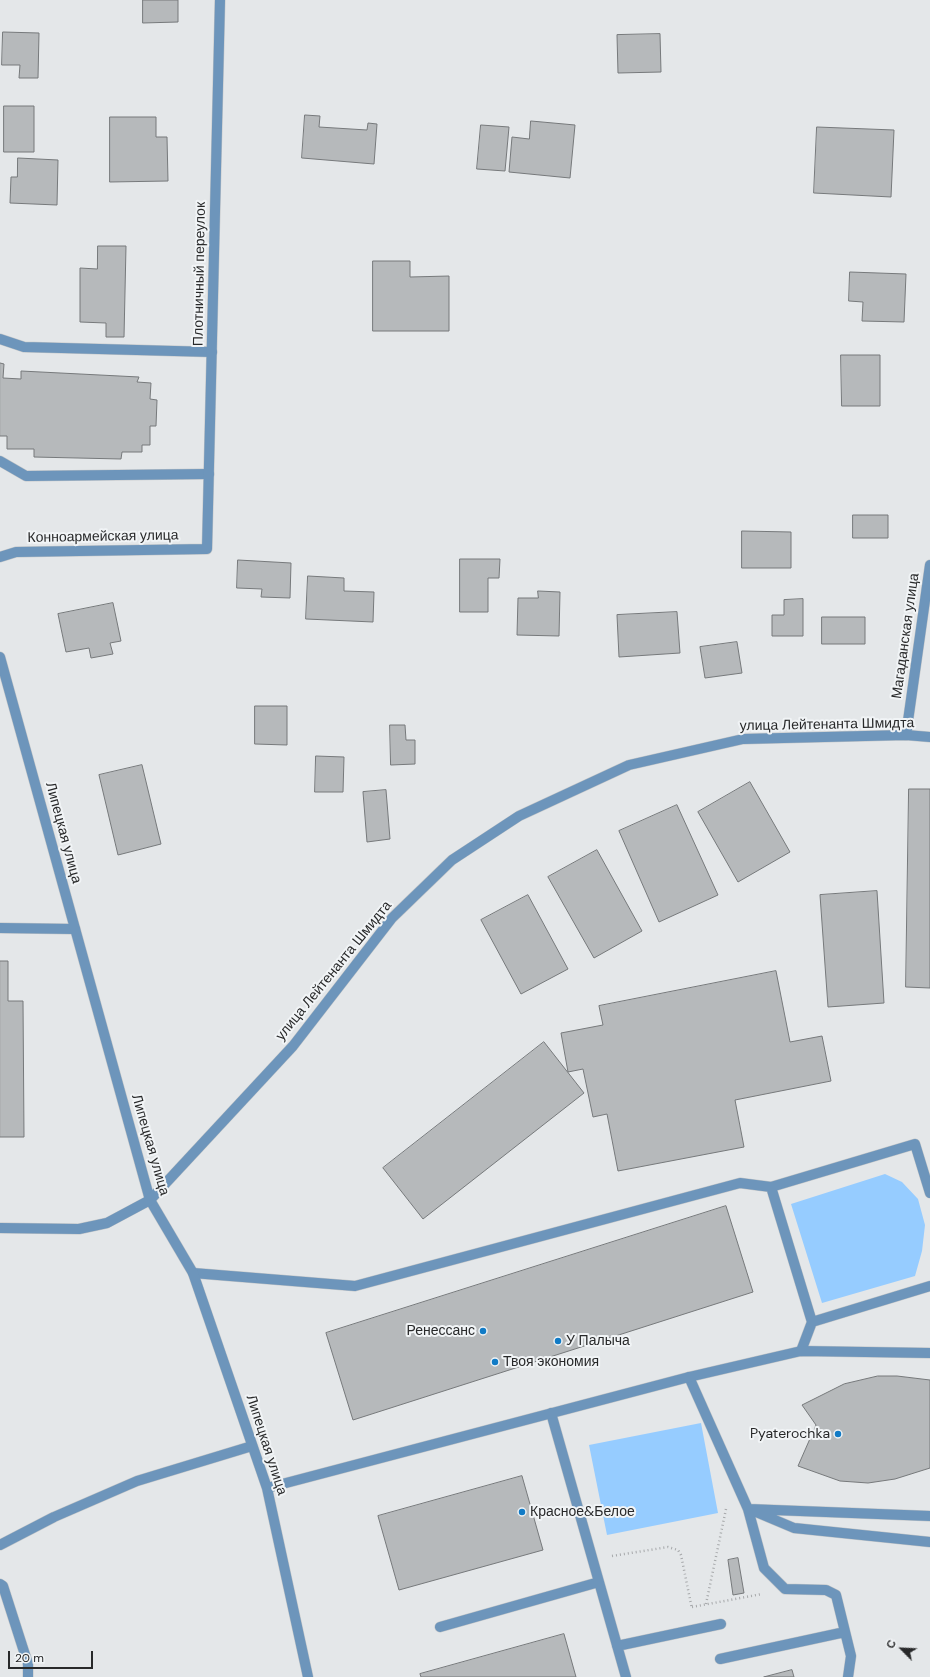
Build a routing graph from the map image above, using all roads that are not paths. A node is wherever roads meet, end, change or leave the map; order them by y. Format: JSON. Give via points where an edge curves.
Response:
{"nodes":[{"id":1,"x":220,"y":0,"type":"edge"},
{"id":2,"x":0,"y":339,"type":"edge"},
{"id":3,"x":212,"y":352,"type":"junction"},
{"id":4,"x":0,"y":461,"type":"edge"},
{"id":5,"x":209,"y":474,"type":"junction"},
{"id":6,"x":207,"y":549,"type":"joint"},
{"id":7,"x":0,"y":558,"type":"edge"},
{"id":8,"x":930,"y":565,"type":"edge"},
{"id":9,"x":0,"y":657,"type":"edge"},
{"id":10,"x":906,"y":735,"type":"junction"},
{"id":11,"x":930,"y":737,"type":"edge"},
{"id":12,"x":0,"y":928,"type":"edge"},
{"id":13,"x":75,"y":929,"type":"junction"},
{"id":14,"x":771,"y":1187,"type":"junction"},
{"id":15,"x":930,"y":1193,"type":"edge"},
{"id":16,"x":150,"y":1200,"type":"junction"},
{"id":17,"x":0,"y":1228,"type":"edge"},
{"id":18,"x":193,"y":1273,"type":"junction"},
{"id":19,"x":930,"y":1286,"type":"edge"},
{"id":20,"x":812,"y":1322,"type":"junction"},
{"id":21,"x":801,"y":1351,"type":"junction"},
{"id":22,"x":930,"y":1353,"type":"edge"},
{"id":23,"x":689,"y":1377,"type":"junction"},
{"id":24,"x":551,"y":1413,"type":"junction"},
{"id":25,"x":252,"y":1446,"type":"junction"},
{"id":26,"x":267,"y":1488,"type":"junction"},
{"id":27,"x":748,"y":1509,"type":"junction"},
{"id":28,"x":930,"y":1516,"type":"edge"},
{"id":29,"x":930,"y":1542,"type":"edge"},
{"id":30,"x":0,"y":1545,"type":"edge"},
{"id":31,"x":599,"y":1582,"type":"junction"},
{"id":32,"x":0,"y":1584,"type":"edge"},
{"id":33,"x":721,"y":1624,"type":"dead end"},
{"id":34,"x":440,"y":1627,"type":"dead end"},
{"id":35,"x":845,"y":1632,"type":"junction"},
{"id":36,"x":617,"y":1646,"type":"junction"},
{"id":37,"x":720,"y":1659,"type":"dead end"},
{"id":38,"x":28,"y":1677,"type":"edge"},
{"id":39,"x":308,"y":1677,"type":"edge"},
{"id":40,"x":626,"y":1677,"type":"edge"},
{"id":41,"x":848,"y":1677,"type":"edge"}],
"edges":[{"from":1,"to":3,"type":"street","name":"Плотничный переулок"},
{"from":2,"to":3,"type":"street","via":[[24,347]]},
{"from":3,"to":5,"type":"street","name":"Плотничный переулок"},
{"from":4,"to":5,"type":"street","via":[[26,476]]},
{"from":5,"to":6,"type":"street","name":"Плотничный переулок"},
{"from":6,"to":7,"type":"street","name":"Конноармейская улица","via":[[16,552]]},
{"from":8,"to":10,"type":"street","name":"Магаданская улица"},
{"from":9,"to":13,"type":"street","name":"Липецкая улица"},
{"from":10,"to":11,"type":"street","name":"улица Лейтенанта Шмидта"},
{"from":10,"to":16,"type":"street","name":"улица Лейтенанта Шмидта","via":[[743,739],[629,765],[519,816],[452,860],[392,918],[293,1046]]},
{"from":12,"to":13,"type":"street"},
{"from":13,"to":16,"type":"street","name":"Липецкая улица"},
{"from":14,"to":15,"type":"street","via":[[915,1144]]},
{"from":14,"to":18,"type":"street","via":[[740,1183],[355,1286]]},
{"from":14,"to":20,"type":"street"},
{"from":16,"to":17,"type":"street","name":"улица Лейтенанта Шмидта","via":[[107,1223],[78,1229]]},
{"from":16,"to":18,"type":"street","name":"Липецкая улица"},
{"from":18,"to":25,"type":"street","name":"Липецкая улица"},
{"from":19,"to":20,"type":"street"},
{"from":20,"to":21,"type":"street"},
{"from":21,"to":22,"type":"street"},
{"from":21,"to":23,"type":"street"},
{"from":23,"to":24,"type":"street"},
{"from":23,"to":27,"type":"street"},
{"from":24,"to":26,"type":"street"},
{"from":24,"to":31,"type":"street"},
{"from":25,"to":26,"type":"street","name":"Липецкая улица"},
{"from":25,"to":30,"type":"street","via":[[137,1481],[54,1517]]},
{"from":26,"to":39,"type":"street","name":"Липецкая улица"},
{"from":27,"to":28,"type":"street"},
{"from":27,"to":29,"type":"street","via":[[794,1528]]},
{"from":27,"to":35,"type":"street","via":[[764,1568],[785,1589],[826,1590],[836,1595]]},
{"from":31,"to":34,"type":"street"},
{"from":31,"to":36,"type":"street"},
{"from":32,"to":38,"type":"street","via":[[3,1586],[28,1664]]},
{"from":33,"to":36,"type":"street"},
{"from":35,"to":37,"type":"street"},
{"from":35,"to":41,"type":"street","via":[[851,1656]]},
{"from":36,"to":40,"type":"street"}]}
